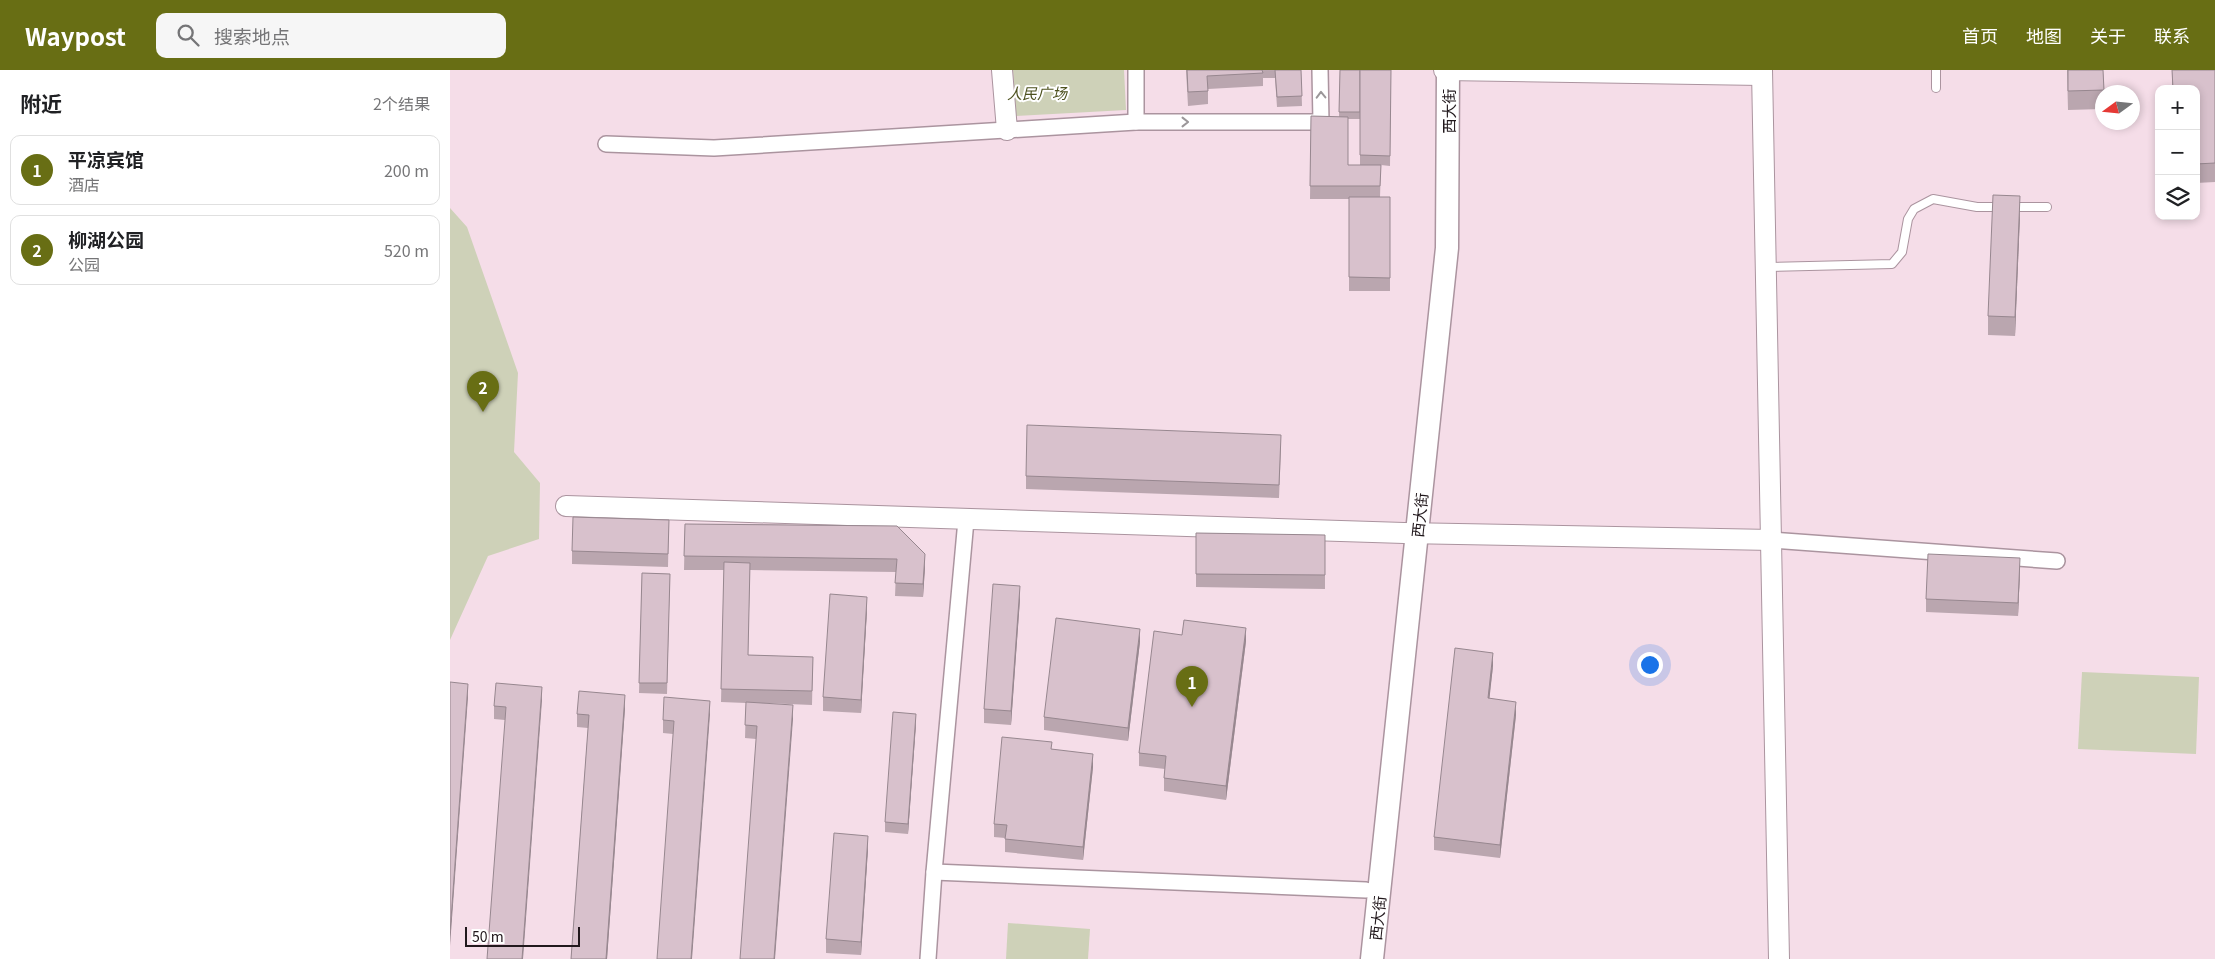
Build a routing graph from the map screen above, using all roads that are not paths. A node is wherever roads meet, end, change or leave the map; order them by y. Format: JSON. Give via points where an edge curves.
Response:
{"nodes":[{"id":1,"x":1002,"y":70,"type":"edge"},
{"id":2,"x":1136,"y":70,"type":"edge"},
{"id":3,"x":1320,"y":70,"type":"edge"},
{"id":4,"x":1434,"y":70,"type":"edge"},
{"id":5,"x":1444,"y":70,"type":"edge"},
{"id":6,"x":1448,"y":70,"type":"edge"},
{"id":7,"x":1936,"y":70,"type":"edge"},
{"id":8,"x":1761,"y":73,"type":"edge"},
{"id":9,"x":1936,"y":88,"type":"dead end"},
{"id":10,"x":1136,"y":122,"type":"junction"},
{"id":11,"x":1007,"y":130,"type":"junction"},
{"id":12,"x":606,"y":144,"type":"dead end"},
{"id":13,"x":2047,"y":207,"type":"dead end"},
{"id":14,"x":1766,"y":267,"type":"junction"},
{"id":15,"x":566,"y":506,"type":"dead end"},
{"id":16,"x":966,"y":520,"type":"junction"},
{"id":17,"x":1410,"y":533,"type":"junction"},
{"id":18,"x":1772,"y":540,"type":"junction"},
{"id":19,"x":2057,"y":561,"type":"dead end"},
{"id":20,"x":934,"y":872,"type":"junction"},
{"id":21,"x":1366,"y":890,"type":"junction"},
{"id":22,"x":928,"y":959,"type":"edge"},
{"id":23,"x":1359,"y":959,"type":"edge"},
{"id":24,"x":1372,"y":959,"type":"edge"},
{"id":25,"x":1779,"y":959,"type":"edge"}],
"edges":[{"from":1,"to":11,"type":"street"},
{"from":2,"to":10,"type":"street"},
{"from":10,"to":3,"type":"street","one_way":true,"via":[[1321,122]]},
{"from":4,"to":17,"type":"main road","name":"西大街","via":[[1434,248]]},
{"from":5,"to":6,"type":"street"},
{"from":6,"to":8,"type":"street"},
{"from":6,"to":17,"type":"main road","name":"西大街","via":[[1447,248]]},
{"from":7,"to":9,"type":"lane"},
{"from":8,"to":14,"type":"street"},
{"from":10,"to":11,"type":"street"},
{"from":11,"to":12,"type":"street","via":[[714,148]]},
{"from":13,"to":14,"type":"lane","via":[[1977,207],[1933,199],[1914,209],[1908,219],[1902,252],[1892,264]]},
{"from":14,"to":18,"type":"street"},
{"from":15,"to":16,"type":"street"},
{"from":16,"to":17,"type":"street"},
{"from":16,"to":20,"type":"street"},
{"from":17,"to":18,"type":"street"},
{"from":17,"to":21,"type":"main road","name":"西大街"},
{"from":17,"to":24,"type":"main road","name":"西大街"},
{"from":18,"to":19,"type":"street"},
{"from":18,"to":25,"type":"street"},
{"from":20,"to":21,"type":"street"},
{"from":20,"to":22,"type":"street"},
{"from":21,"to":23,"type":"main road","name":"西大街"}]}
